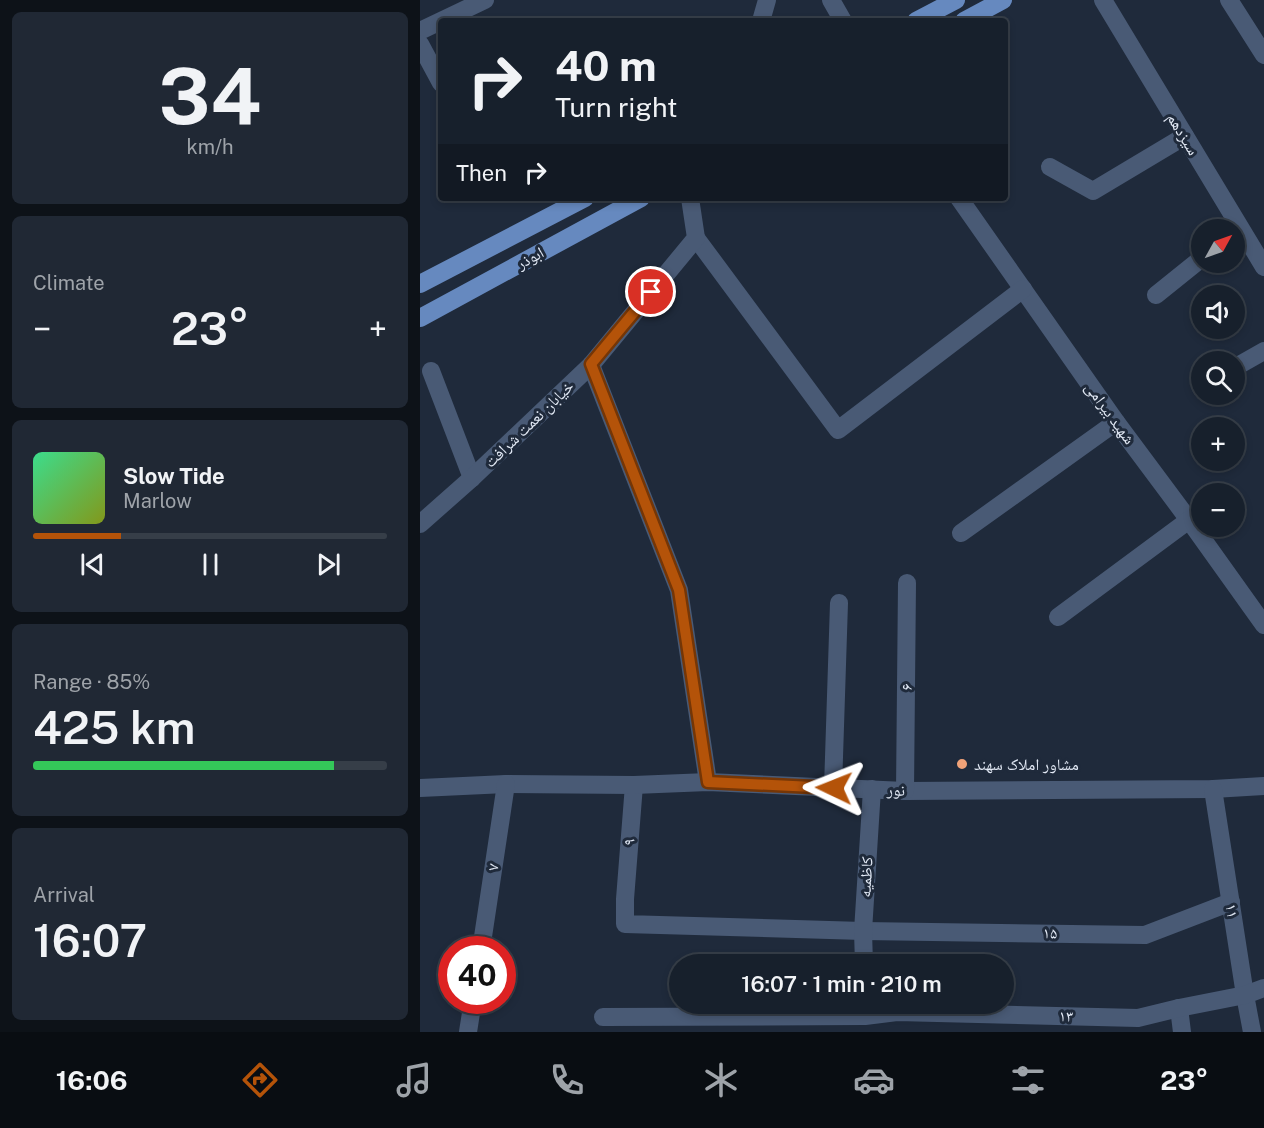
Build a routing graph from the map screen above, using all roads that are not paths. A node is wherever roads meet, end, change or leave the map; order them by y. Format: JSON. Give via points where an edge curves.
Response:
{"nodes":[{"id":1,"x":484,"y":0,"type":"edge"},
{"id":2,"x":767,"y":0,"type":"edge"},
{"id":3,"x":831,"y":0,"type":"edge"},
{"id":4,"x":956,"y":0,"type":"edge"},
{"id":5,"x":1003,"y":0,"type":"edge"},
{"id":6,"x":1103,"y":0,"type":"edge"},
{"id":7,"x":1228,"y":0,"type":"edge"},
{"id":8,"x":447,"y":18,"type":"edge"},
{"id":9,"x":762,"y":18,"type":"edge"},
{"id":10,"x":841,"y":18,"type":"edge"},
{"id":11,"x":922,"y":18,"type":"edge"},
{"id":12,"x":970,"y":18,"type":"edge"},
{"id":13,"x":438,"y":22,"type":"edge"},
{"id":14,"x":420,"y":31,"type":"edge"},
{"id":15,"x":420,"y":44,"type":"edge"},
{"id":16,"x":1264,"y":55,"type":"edge"},
{"id":17,"x":438,"y":77,"type":"edge"},
{"id":18,"x":1185,"y":136,"type":"junction"},
{"id":19,"x":1050,"y":167,"type":"dead end"},
{"id":20,"x":579,"y":201,"type":"edge"},
{"id":21,"x":635,"y":201,"type":"edge"},
{"id":22,"x":690,"y":201,"type":"edge"},
{"id":23,"x":961,"y":201,"type":"edge"},
{"id":24,"x":1231,"y":219,"type":"edge"},
{"id":25,"x":696,"y":238,"type":"junction"},
{"id":26,"x":1245,"y":240,"type":"edge"},
{"id":27,"x":1191,"y":267,"type":"edge"},
{"id":28,"x":1264,"y":267,"type":"edge"},
{"id":29,"x":420,"y":284,"type":"edge"},
{"id":30,"x":1023,"y":289,"type":"junction"},
{"id":31,"x":1156,"y":295,"type":"dead end"},
{"id":32,"x":420,"y":318,"type":"edge"},
{"id":33,"x":1264,"y":351,"type":"edge"},
{"id":34,"x":1245,"y":362,"type":"edge"},
{"id":35,"x":591,"y":364,"type":"junction"},
{"id":36,"x":431,"y":371,"type":"dead end"},
{"id":37,"x":1116,"y":422,"type":"junction"},
{"id":38,"x":472,"y":478,"type":"junction"},
{"id":39,"x":1189,"y":520,"type":"junction"},
{"id":40,"x":420,"y":524,"type":"edge"},
{"id":41,"x":961,"y":533,"type":"dead end"},
{"id":42,"x":907,"y":584,"type":"dead end"},
{"id":43,"x":839,"y":603,"type":"dead end"},
{"id":44,"x":1058,"y":617,"type":"dead end"},
{"id":45,"x":1264,"y":625,"type":"edge"},
{"id":46,"x":708,"y":782,"type":"junction"},
{"id":47,"x":506,"y":784,"type":"junction"},
{"id":48,"x":634,"y":785,"type":"junction"},
{"id":49,"x":1264,"y":786,"type":"edge"},
{"id":50,"x":420,"y":788,"type":"edge"},
{"id":51,"x":834,"y":788,"type":"junction"},
{"id":52,"x":872,"y":789,"type":"junction"},
{"id":53,"x":1213,"y":789,"type":"junction"},
{"id":54,"x":905,"y":791,"type":"junction"},
{"id":55,"x":1231,"y":902,"type":"junction"},
{"id":56,"x":863,"y":931,"type":"junction"},
{"id":57,"x":483,"y":936,"type":"edge"},
{"id":58,"x":864,"y":954,"type":"edge"},
{"id":59,"x":1264,"y":988,"type":"edge"},
{"id":60,"x":1245,"y":995,"type":"junction"},
{"id":61,"x":1179,"y":1008,"type":"junction"},
{"id":62,"x":471,"y":1014,"type":"edge"},
{"id":63,"x":603,"y":1017,"type":"dead end"},
{"id":64,"x":866,"y":1017,"type":"edge"},
{"id":65,"x":468,"y":1032,"type":"edge"},
{"id":66,"x":1182,"y":1032,"type":"edge"},
{"id":67,"x":1252,"y":1032,"type":"edge"}],
"edges":[{"from":1,"to":8,"type":"street"},
{"from":2,"to":9,"type":"street"},
{"from":3,"to":10,"type":"street"},
{"from":4,"to":11,"type":"main road"},
{"from":5,"to":12,"type":"main road"},
{"from":6,"to":18,"type":"street","name":"سیزدهم"},
{"from":7,"to":16,"type":"street"},
{"from":13,"to":14,"type":"street"},
{"from":15,"to":17,"type":"street"},
{"from":18,"to":19,"type":"street","via":[[1092,191]]},
{"from":18,"to":24,"type":"street","name":"سیزدهم"},
{"from":20,"to":29,"type":"main road","name":"ابوذر"},
{"from":21,"to":32,"type":"main road","name":"ابوذر"},
{"from":22,"to":25,"type":"street"},
{"from":23,"to":30,"type":"street","name":"شهید بیرامی"},
{"from":25,"to":30,"type":"street","via":[[838,430]]},
{"from":25,"to":35,"type":"street","name":"خیابان نعمت شرافت"},
{"from":26,"to":28,"type":"street","name":"سیزدهم"},
{"from":27,"to":31,"type":"street"},
{"from":30,"to":37,"type":"street","name":"شهید بیرامی"},
{"from":33,"to":34,"type":"street"},
{"from":35,"to":38,"type":"street","name":"خیابان نعمت شرافت"},
{"from":35,"to":46,"type":"street","via":[[679,590]]},
{"from":36,"to":38,"type":"street"},
{"from":37,"to":39,"type":"street","name":"شهید بیرامی"},
{"from":37,"to":41,"type":"street"},
{"from":38,"to":40,"type":"street","name":"خیابان نعمت شرافت"},
{"from":39,"to":44,"type":"street"},
{"from":39,"to":45,"type":"street","name":"شهید بیرامی"},
{"from":42,"to":54,"type":"street","name":"۶"},
{"from":43,"to":51,"type":"street"},
{"from":46,"to":48,"type":"street","name":"نور"},
{"from":46,"to":51,"type":"street","name":"نور"},
{"from":47,"to":48,"type":"street","name":"نور"},
{"from":47,"to":50,"type":"street","name":"نور"},
{"from":47,"to":57,"type":"street","name":"۷"},
{"from":48,"to":56,"type":"street","name":"۹","via":[[625,924]]},
{"from":49,"to":53,"type":"street","name":"نور"},
{"from":51,"to":52,"type":"street","name":"نور"},
{"from":52,"to":54,"type":"street","name":"نور"},
{"from":52,"to":56,"type":"street","name":"کاظمیه"},
{"from":53,"to":54,"type":"street","name":"نور"},
{"from":53,"to":55,"type":"street","name":"۱۱"},
{"from":55,"to":56,"type":"street","name":"۱۵","via":[[1145,935]]},
{"from":55,"to":60,"type":"street","name":"۱۱"},
{"from":56,"to":58,"type":"street","name":"کاظمیه"},
{"from":59,"to":60,"type":"street","name":"۱۳"},
{"from":60,"to":61,"type":"street","name":"۱۳"},
{"from":60,"to":67,"type":"street","name":"۱۱"},
{"from":61,"to":64,"type":"street","name":"۱۳","via":[[1138,1018],[897,1012]]},
{"from":61,"to":66,"type":"street"},
{"from":62,"to":65,"type":"street"},
{"from":63,"to":64,"type":"street","name":"۱۳"}]}
